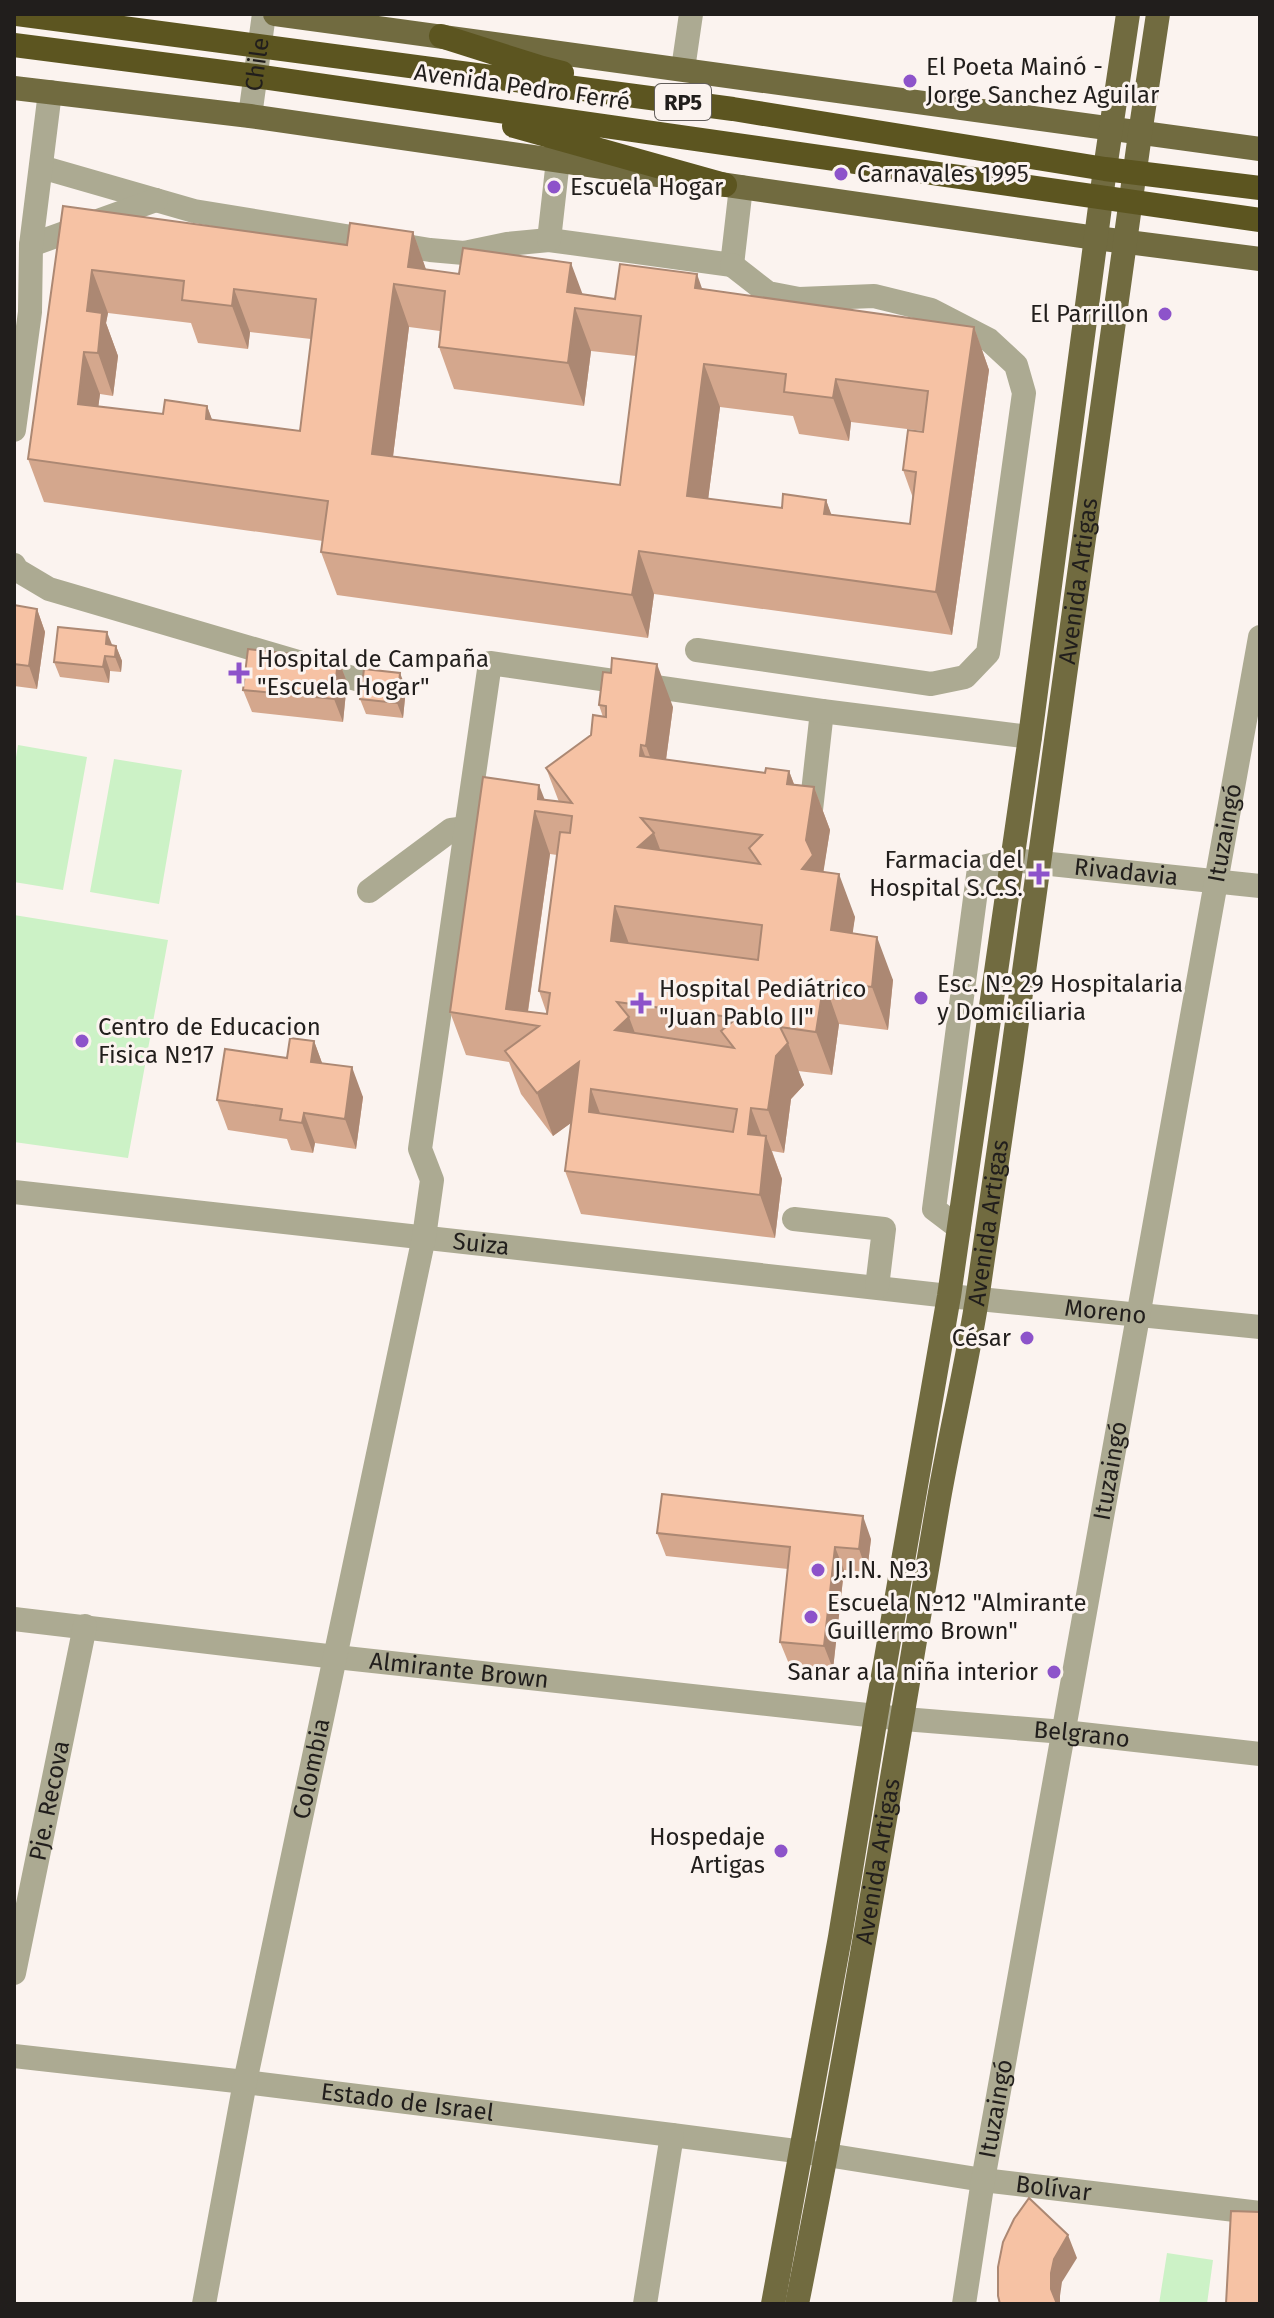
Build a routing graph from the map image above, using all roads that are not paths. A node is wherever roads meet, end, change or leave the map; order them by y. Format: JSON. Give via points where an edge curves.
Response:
{"nodes":[{"id":1,"x":17,"y":14,"type":"edge"},
{"id":2,"x":264,"y":14,"type":"edge"},
{"id":3,"x":275,"y":14,"type":"edge"},
{"id":4,"x":691,"y":14,"type":"edge"},
{"id":5,"x":1128,"y":14,"type":"edge"},
{"id":6,"x":1158,"y":14,"type":"edge"},
{"id":7,"x":441,"y":36,"type":"junction"},
{"id":8,"x":14,"y":45,"type":"edge"},
{"id":9,"x":259,"y":46,"type":"junction"},
{"id":10,"x":683,"y":69,"type":"junction"},
{"id":11,"x":255,"y":76,"type":"junction"},
{"id":12,"x":14,"y":88,"type":"edge"},
{"id":13,"x":50,"y":92,"type":"junction"},
{"id":14,"x":383,"y":95,"type":"junction"},
{"id":15,"x":733,"y":109,"type":"junction"},
{"id":16,"x":250,"y":116,"type":"junction"},
{"id":17,"x":1110,"y":130,"type":"junction"},
{"id":18,"x":1140,"y":134,"type":"junction"},
{"id":19,"x":1260,"y":149,"type":"edge"},
{"id":20,"x":558,"y":160,"type":"junction"},
{"id":21,"x":41,"y":167,"type":"junction"},
{"id":22,"x":1105,"y":169,"type":"junction"},
{"id":23,"x":1134,"y":173,"type":"junction"},
{"id":24,"x":733,"y":186,"type":"junction"},
{"id":25,"x":1260,"y":188,"type":"edge"},
{"id":26,"x":1101,"y":199,"type":"junction"},
{"id":27,"x":156,"y":200,"type":"junction"},
{"id":28,"x":1130,"y":203,"type":"junction"},
{"id":29,"x":1260,"y":220,"type":"edge"},
{"id":30,"x":1096,"y":238,"type":"junction"},
{"id":31,"x":549,"y":240,"type":"junction"},
{"id":32,"x":1126,"y":240,"type":"junction"},
{"id":33,"x":31,"y":245,"type":"junction"},
{"id":34,"x":1260,"y":259,"type":"edge"},
{"id":35,"x":732,"y":265,"type":"junction"},
{"id":36,"x":14,"y":430,"type":"edge"},
{"id":37,"x":14,"y":565,"type":"edge"},
{"id":38,"x":1260,"y":637,"type":"edge"},
{"id":39,"x":697,"y":650,"type":"dead end"},
{"id":40,"x":356,"y":679,"type":"dead end"},
{"id":41,"x":931,"y":684,"type":"junction"},
{"id":42,"x":822,"y":711,"type":"junction"},
{"id":43,"x":925,"y":724,"type":"junction"},
{"id":44,"x":1030,"y":737,"type":"junction"},
{"id":45,"x":809,"y":827,"type":"edge"},
{"id":46,"x":466,"y":828,"type":"junction"},
{"id":47,"x":1012,"y":860,"type":"junction"},
{"id":48,"x":1040,"y":863,"type":"junction"},
{"id":49,"x":1216,"y":881,"type":"junction"},
{"id":50,"x":1260,"y":886,"type":"edge"},
{"id":51,"x":369,"y":891,"type":"dead end"},
{"id":52,"x":14,"y":1192,"type":"edge"},
{"id":53,"x":794,"y":1219,"type":"dead end"},
{"id":54,"x":424,"y":1237,"type":"junction"},
{"id":55,"x":877,"y":1287,"type":"junction"},
{"id":56,"x":949,"y":1296,"type":"junction"},
{"id":57,"x":977,"y":1298,"type":"junction"},
{"id":58,"x":1139,"y":1313,"type":"junction"},
{"id":59,"x":1260,"y":1327,"type":"edge"},
{"id":60,"x":14,"y":1619,"type":"edge"},
{"id":61,"x":85,"y":1626,"type":"junction"},
{"id":62,"x":336,"y":1657,"type":"junction"},
{"id":63,"x":876,"y":1716,"type":"junction"},
{"id":64,"x":904,"y":1719,"type":"junction"},
{"id":65,"x":1064,"y":1732,"type":"junction"},
{"id":66,"x":1260,"y":1754,"type":"edge"},
{"id":67,"x":14,"y":1973,"type":"edge"},
{"id":68,"x":14,"y":2056,"type":"edge"},
{"id":69,"x":245,"y":2082,"type":"junction"},
{"id":70,"x":672,"y":2135,"type":"junction"},
{"id":71,"x":801,"y":2152,"type":"junction"},
{"id":72,"x":827,"y":2155,"type":"junction"},
{"id":73,"x":983,"y":2180,"type":"junction"},
{"id":74,"x":1260,"y":2213,"type":"edge"},
{"id":75,"x":204,"y":2304,"type":"edge"},
{"id":76,"x":645,"y":2304,"type":"edge"},
{"id":77,"x":773,"y":2304,"type":"edge"},
{"id":78,"x":797,"y":2304,"type":"edge"},
{"id":79,"x":964,"y":2304,"type":"edge"}],
"edges":[{"from":1,"to":9,"type":"highway","name":"Avenida Pedro Ferré"},
{"from":2,"to":9,"type":"street","name":"Chile"},
{"from":3,"to":7,"type":"main road","name":"Avenida Pedro Ferré"},
{"from":4,"to":10,"type":"street"},
{"from":5,"to":17,"type":"main road","name":"Avenida Artigas"},
{"from":6,"to":18,"type":"main road","name":"Avenida Artigas"},
{"from":7,"to":10,"type":"main road","name":"Avenida Pedro Ferré"},
{"from":7,"to":15,"type":"highway","via":[[542,68]]},
{"from":8,"to":11,"type":"highway","name":"Avenida Pedro Ferré"},
{"from":9,"to":11,"type":"street","name":"Chile"},
{"from":9,"to":15,"type":"highway","name":"Avenida Pedro Ferré","number":"RP5"},
{"from":10,"to":17,"type":"main road","name":"Avenida Pedro Ferré"},
{"from":11,"to":14,"type":"highway","name":"Avenida Pedro Ferré"},
{"from":11,"to":16,"type":"street","name":"Chile"},
{"from":12,"to":13,"type":"main road"},
{"from":13,"to":16,"type":"main road"},
{"from":13,"to":21,"type":"street"},
{"from":14,"to":24,"type":"highway"},
{"from":14,"to":26,"type":"highway","name":"Avenida Pedro Ferré"},
{"from":15,"to":22,"type":"highway","name":"Avenida Pedro Ferré","number":"RP5"},
{"from":16,"to":20,"type":"main road"},
{"from":17,"to":18,"type":"main road","name":"Avenida Pedro Ferré"},
{"from":17,"to":22,"type":"main road","name":"Avenida Artigas"},
{"from":18,"to":19,"type":"main road","name":"Avenida Pedro Ferré"},
{"from":18,"to":23,"type":"main road","name":"Avenida Artigas"},
{"from":20,"to":24,"type":"main road"},
{"from":20,"to":31,"type":"street"},
{"from":21,"to":27,"type":"street"},
{"from":21,"to":33,"type":"street"},
{"from":22,"to":23,"type":"highway","name":"Avenida Pedro Ferré","number":"RP5"},
{"from":22,"to":26,"type":"main road","name":"Avenida Artigas"},
{"from":23,"to":25,"type":"highway","name":"Avenida Pedro Ferré"},
{"from":23,"to":28,"type":"main road","name":"Avenida Artigas"},
{"from":24,"to":30,"type":"main road"},
{"from":24,"to":35,"type":"street"},
{"from":26,"to":28,"type":"highway","name":"Avenida Pedro Ferré"},
{"from":26,"to":30,"type":"main road","name":"Avenida Artigas"},
{"from":27,"to":31,"type":"street","via":[[430,250],[464,253]]},
{"from":27,"to":33,"type":"street"},
{"from":28,"to":29,"type":"highway","name":"Avenida Pedro Ferré"},
{"from":28,"to":32,"type":"main road","name":"Avenida Artigas"},
{"from":30,"to":32,"type":"main road"},
{"from":30,"to":44,"type":"main road","name":"Avenida Artigas"},
{"from":31,"to":35,"type":"street"},
{"from":32,"to":34,"type":"main road"},
{"from":32,"to":48,"type":"main road","name":"Avenida Artigas"},
{"from":33,"to":36,"type":"street","via":[[30,312]]},
{"from":35,"to":41,"type":"street","via":[[768,293],[799,299],[874,296],[931,310],[989,340],[1016,365],[1024,393],[988,653],[965,677]]},
{"from":37,"to":40,"type":"street","via":[[49,589]]},
{"from":38,"to":49,"type":"street","name":"Ituzaingó"},
{"from":39,"to":41,"type":"street"},
{"from":41,"to":43,"type":"street"},
{"from":42,"to":43,"type":"street"},
{"from":42,"to":45,"type":"street"},
{"from":42,"to":46,"type":"street","name":"Colombia","via":[[490,663],[478,797]]},
{"from":43,"to":44,"type":"street"},
{"from":44,"to":47,"type":"main road","name":"Avenida Artigas"},
{"from":46,"to":51,"type":"street","via":[[451,830]]},
{"from":46,"to":54,"type":"street","name":"Colombia","via":[[420,1149],[432,1180]]},
{"from":47,"to":48,"type":"street","name":"Rivadavia"},
{"from":47,"to":56,"type":"main road","name":"Avenida Artigas"},
{"from":48,"to":49,"type":"street","name":"Rivadavia"},
{"from":48,"to":57,"type":"main road","name":"Avenida Artigas"},
{"from":49,"to":50,"type":"street","name":"Rivadavia"},
{"from":49,"to":58,"type":"street","name":"Ituzaingó"},
{"from":52,"to":54,"type":"street","name":"Suiza"},
{"from":53,"to":55,"type":"street","via":[[884,1229]]},
{"from":54,"to":55,"type":"street","name":"Suiza"},
{"from":54,"to":62,"type":"street","name":"Colombia"},
{"from":55,"to":56,"type":"street","name":"Suiza"},
{"from":56,"to":57,"type":"street","name":"Moreno"},
{"from":56,"to":63,"type":"main road","name":"Avenida Artigas"},
{"from":57,"to":58,"type":"street","name":"Moreno"},
{"from":57,"to":64,"type":"main road","name":"Avenida Artigas"},
{"from":58,"to":59,"type":"street","name":"Moreno"},
{"from":58,"to":65,"type":"street","name":"Ituzaingó"},
{"from":60,"to":61,"type":"street","name":"Almirante Brown"},
{"from":61,"to":62,"type":"street","name":"Almirante Brown"},
{"from":61,"to":67,"type":"street","name":"Pje. Recova"},
{"from":62,"to":63,"type":"street","name":"Almirante Brown"},
{"from":62,"to":69,"type":"street","name":"Colombia"},
{"from":63,"to":64,"type":"street","name":"Almirante Brown"},
{"from":63,"to":71,"type":"main road","name":"Avenida Artigas"},
{"from":64,"to":65,"type":"street","name":"Belgrano"},
{"from":64,"to":72,"type":"main road","name":"Avenida Artigas"},
{"from":65,"to":66,"type":"street","name":"Belgrano"},
{"from":65,"to":73,"type":"street","name":"Ituzaingó"},
{"from":68,"to":69,"type":"street","name":"Estado de Israel"},
{"from":69,"to":70,"type":"street","name":"Estado de Israel"},
{"from":69,"to":75,"type":"street","name":"Colombia"},
{"from":70,"to":71,"type":"street","name":"Estado de Israel"},
{"from":70,"to":76,"type":"street"},
{"from":71,"to":72,"type":"street","name":"Bolívar"},
{"from":71,"to":77,"type":"main road","name":"Avenida Artigas"},
{"from":72,"to":73,"type":"street","name":"Bolívar"},
{"from":72,"to":78,"type":"main road","name":"Avenida Artigas"},
{"from":73,"to":74,"type":"street","name":"Bolívar"},
{"from":73,"to":79,"type":"street","name":"Ituzaingó"}]}
